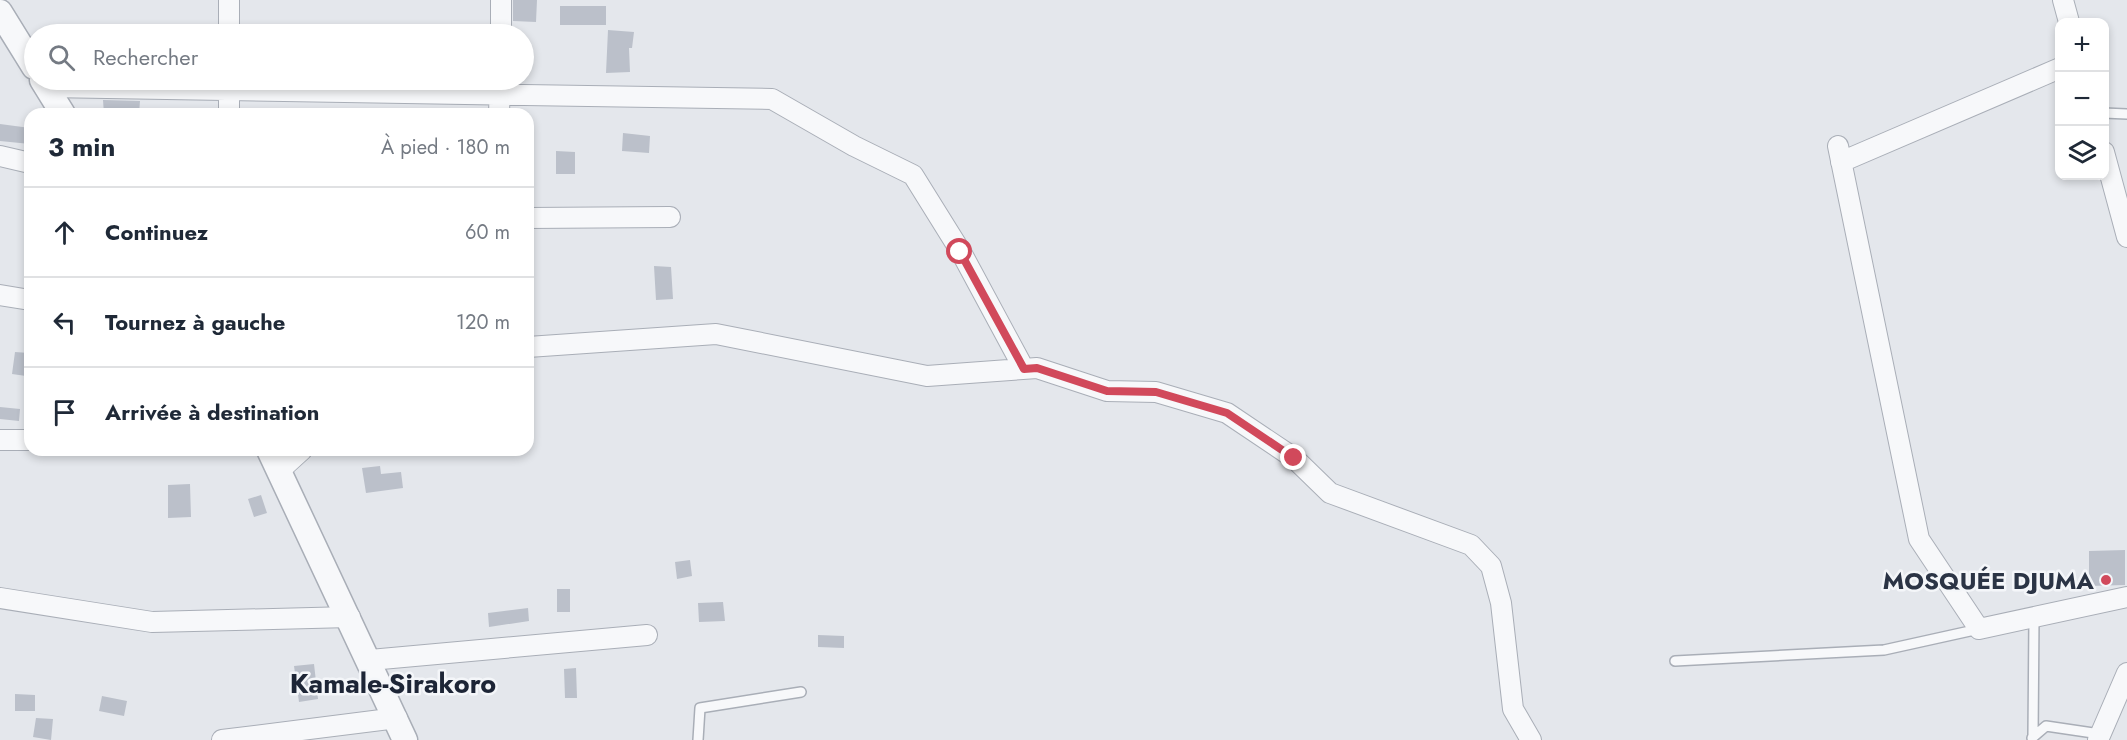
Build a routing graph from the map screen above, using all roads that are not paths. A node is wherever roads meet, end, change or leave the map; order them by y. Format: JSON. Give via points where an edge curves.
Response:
{"nodes":[{"id":1,"x":229,"y":0,"type":"edge"},
{"id":2,"x":501,"y":0,"type":"edge"},
{"id":3,"x":2063,"y":0,"type":"edge"},
{"id":4,"x":0,"y":12,"type":"edge"},
{"id":5,"x":2068,"y":18,"type":"edge"},
{"id":6,"x":229,"y":24,"type":"edge"},
{"id":7,"x":501,"y":24,"type":"edge"},
{"id":8,"x":24,"y":51,"type":"edge"},
{"id":9,"x":2055,"y":70,"type":"edge"},
{"id":10,"x":534,"y":88,"type":"edge"},
{"id":11,"x":48,"y":90,"type":"edge"},
{"id":12,"x":229,"y":90,"type":"edge"},
{"id":13,"x":500,"y":90,"type":"edge"},
{"id":14,"x":59,"y":108,"type":"edge"},
{"id":15,"x":229,"y":108,"type":"edge"},
{"id":16,"x":499,"y":108,"type":"edge"},
{"id":17,"x":2109,"y":113,"type":"edge"},
{"id":18,"x":2127,"y":114,"type":"edge"},
{"id":19,"x":0,"y":156,"type":"edge"},
{"id":20,"x":24,"y":161,"type":"edge"},
{"id":21,"x":2109,"y":170,"type":"edge"},
{"id":22,"x":670,"y":217,"type":"dead end"},
{"id":23,"x":534,"y":218,"type":"edge"},
{"id":24,"x":2127,"y":237,"type":"edge"},
{"id":25,"x":0,"y":295,"type":"edge"},
{"id":26,"x":24,"y":299,"type":"edge"},
{"id":27,"x":534,"y":347,"type":"edge"},
{"id":28,"x":1024,"y":369,"type":"junction"},
{"id":29,"x":0,"y":440,"type":"edge"},
{"id":30,"x":24,"y":440,"type":"edge"},
{"id":31,"x":274,"y":460,"type":"edge"},
{"id":32,"x":2127,"y":597,"type":"edge"},
{"id":33,"x":0,"y":598,"type":"edge"},
{"id":34,"x":350,"y":617,"type":"junction"},
{"id":35,"x":2034,"y":617,"type":"junction"},
{"id":36,"x":1979,"y":629,"type":"junction"},
{"id":37,"x":647,"y":635,"type":"dead end"},
{"id":38,"x":370,"y":660,"type":"junction"},
{"id":39,"x":1675,"y":661,"type":"dead end"},
{"id":40,"x":2127,"y":673,"type":"edge"},
{"id":41,"x":801,"y":692,"type":"dead end"},
{"id":42,"x":401,"y":729,"type":"edge"},
{"id":43,"x":2099,"y":737,"type":"edge"},
{"id":44,"x":2031,"y":738,"type":"edge"},
{"id":45,"x":222,"y":740,"type":"edge"},
{"id":46,"x":698,"y":740,"type":"edge"},
{"id":47,"x":1531,"y":740,"type":"edge"}],
"edges":[{"from":1,"to":6,"type":"street"},
{"from":2,"to":7,"type":"street"},
{"from":3,"to":5,"type":"street"},
{"from":4,"to":8,"type":"street"},
{"from":9,"to":36,"type":"street","via":[[1839,154],[1919,539]]},
{"from":10,"to":28,"type":"street","via":[[772,99],[913,175]]},
{"from":11,"to":14,"type":"street"},
{"from":12,"to":15,"type":"street"},
{"from":13,"to":16,"type":"street"},
{"from":17,"to":18,"type":"lane"},
{"from":19,"to":20,"type":"street"},
{"from":21,"to":24,"type":"street"},
{"from":22,"to":23,"type":"street"},
{"from":25,"to":26,"type":"street"},
{"from":27,"to":28,"type":"street","via":[[716,334],[927,376]]},
{"from":28,"to":47,"type":"street","via":[[1037,368],[1107,391],[1156,392],[1227,413],[1294,458],[1330,493],[1471,545],[1491,566],[1501,603],[1513,709]]},
{"from":29,"to":30,"type":"street"},
{"from":31,"to":34,"type":"street"},
{"from":32,"to":35,"type":"street"},
{"from":33,"to":34,"type":"street","via":[[152,622]]},
{"from":34,"to":38,"type":"street"},
{"from":35,"to":36,"type":"street"},
{"from":35,"to":44,"type":"lane"},
{"from":36,"to":39,"type":"lane","via":[[1884,650]]},
{"from":37,"to":38,"type":"street"},
{"from":38,"to":42,"type":"street"},
{"from":40,"to":43,"type":"street"},
{"from":41,"to":46,"type":"lane","via":[[700,708]]},
{"from":42,"to":45,"type":"street"},
{"from":43,"to":44,"type":"lane","via":[[2046,726]]}]}
